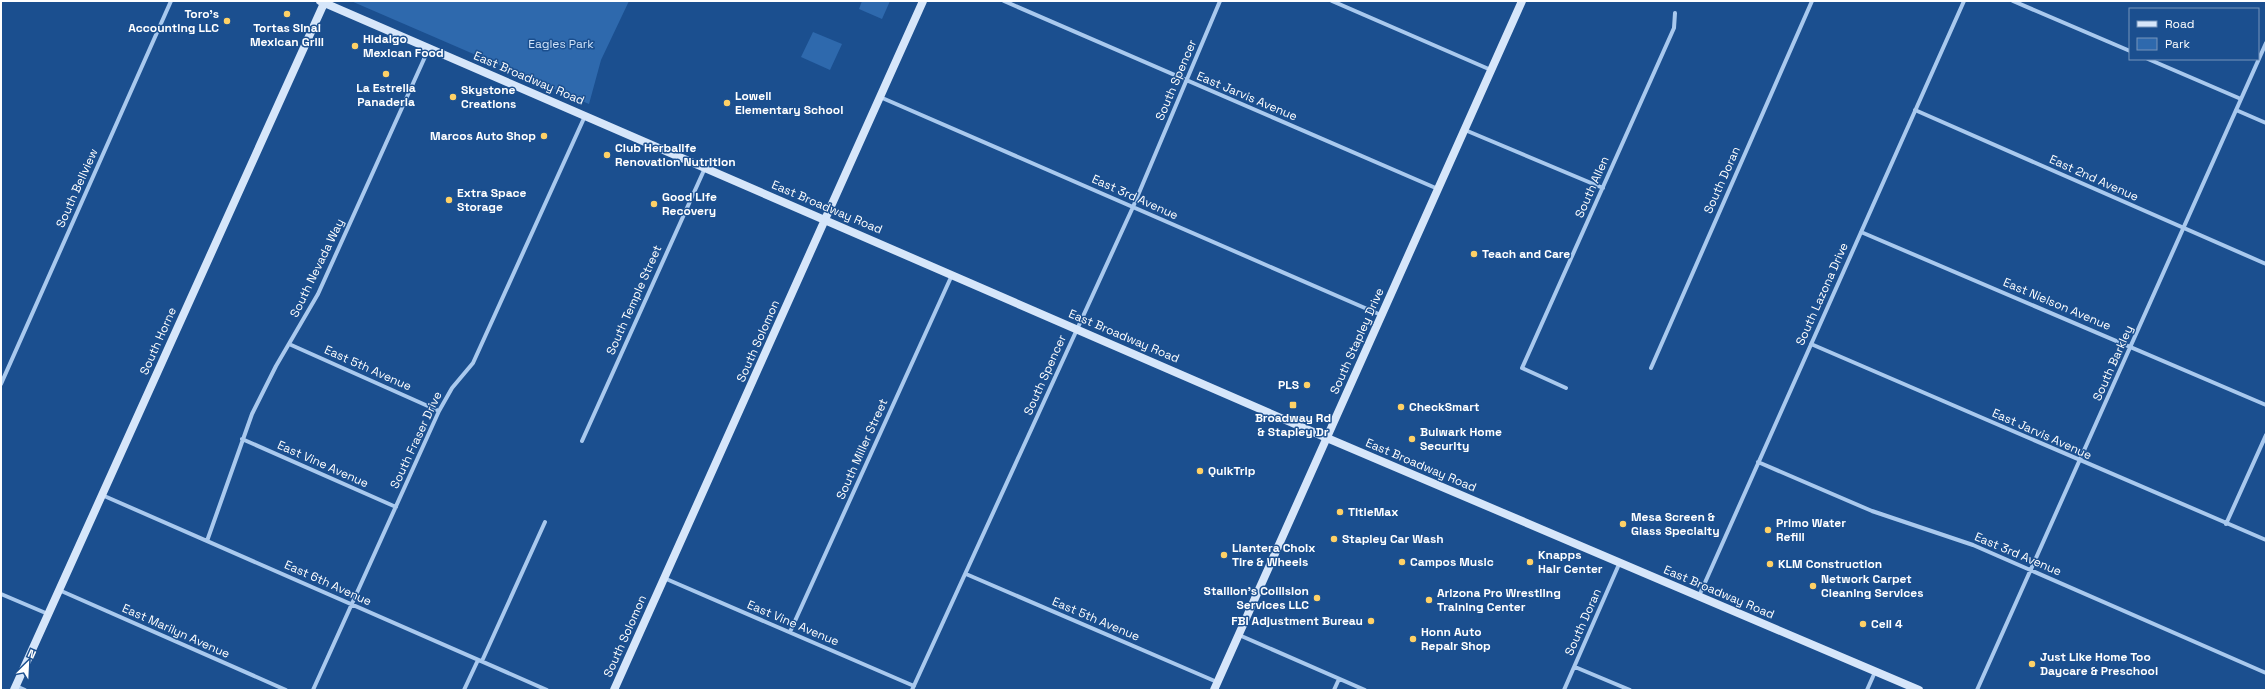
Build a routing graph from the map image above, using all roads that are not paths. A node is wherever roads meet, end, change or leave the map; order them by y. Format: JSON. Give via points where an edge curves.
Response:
{"nodes":[{"id":1,"x":171,"y":1,"type":"edge"},
{"id":2,"x":923,"y":1,"type":"edge"},
{"id":3,"x":1004,"y":1,"type":"edge"},
{"id":4,"x":1220,"y":1,"type":"edge"},
{"id":5,"x":1332,"y":1,"type":"edge"},
{"id":6,"x":1522,"y":1,"type":"edge"},
{"id":7,"x":1812,"y":1,"type":"edge"},
{"id":8,"x":1964,"y":1,"type":"edge"},
{"id":9,"x":2014,"y":1,"type":"edge"},
{"id":10,"x":323,"y":2,"type":"edge"},
{"id":11,"x":1675,"y":13,"type":"dead end"},
{"id":12,"x":2266,"y":43,"type":"edge"},
{"id":13,"x":429,"y":48,"type":"junction"},
{"id":14,"x":2129,"y":51,"type":"edge"},
{"id":15,"x":2259,"y":59,"type":"edge"},
{"id":16,"x":2150,"y":60,"type":"edge"},
{"id":17,"x":2258,"y":60,"type":"edge"},
{"id":18,"x":1491,"y":70,"type":"junction"},
{"id":19,"x":1187,"y":81,"type":"junction"},
{"id":20,"x":880,"y":97,"type":"junction"},
{"id":21,"x":2241,"y":99,"type":"junction"},
{"id":22,"x":1915,"y":110,"type":"junction"},
{"id":23,"x":2236,"y":110,"type":"junction"},
{"id":24,"x":585,"y":116,"type":"junction"},
{"id":25,"x":2266,"y":123,"type":"edge"},
{"id":26,"x":1464,"y":130,"type":"junction"},
{"id":27,"x":705,"y":167,"type":"junction"},
{"id":28,"x":1603,"y":188,"type":"junction"},
{"id":29,"x":1438,"y":189,"type":"junction"},
{"id":30,"x":1132,"y":207,"type":"junction"},
{"id":31,"x":826,"y":220,"type":"junction"},
{"id":32,"x":2183,"y":228,"type":"junction"},
{"id":33,"x":1861,"y":232,"type":"junction"},
{"id":34,"x":2266,"y":264,"type":"edge"},
{"id":35,"x":953,"y":275,"type":"junction"},
{"id":36,"x":1381,"y":315,"type":"junction"},
{"id":37,"x":1077,"y":329,"type":"junction"},
{"id":38,"x":288,"y":344,"type":"junction"},
{"id":39,"x":1811,"y":344,"type":"junction"},
{"id":40,"x":2131,"y":347,"type":"junction"},
{"id":41,"x":1651,"y":368,"type":"dead end"},
{"id":42,"x":1,"y":384,"type":"edge"},
{"id":43,"x":1566,"y":388,"type":"dead end"},
{"id":44,"x":2266,"y":405,"type":"edge"},
{"id":45,"x":439,"y":410,"type":"junction"},
{"id":46,"x":2266,"y":434,"type":"edge"},
{"id":47,"x":1328,"y":438,"type":"junction"},
{"id":48,"x":242,"y":439,"type":"junction"},
{"id":49,"x":582,"y":442,"type":"dead end"},
{"id":50,"x":2080,"y":461,"type":"junction"},
{"id":51,"x":1758,"y":462,"type":"junction"},
{"id":52,"x":102,"y":495,"type":"junction"},
{"id":53,"x":396,"y":507,"type":"junction"},
{"id":54,"x":545,"y":522,"type":"dead end"},
{"id":55,"x":2226,"y":524,"type":"junction"},
{"id":56,"x":2266,"y":540,"type":"edge"},
{"id":57,"x":207,"y":541,"type":"junction"},
{"id":58,"x":1621,"y":562,"type":"junction"},
{"id":59,"x":2031,"y":570,"type":"junction"},
{"id":60,"x":966,"y":574,"type":"junction"},
{"id":61,"x":663,"y":578,"type":"junction"},
{"id":62,"x":58,"y":590,"type":"junction"},
{"id":63,"x":1,"y":594,"type":"edge"},
{"id":64,"x":1699,"y":596,"type":"junction"},
{"id":65,"x":352,"y":605,"type":"junction"},
{"id":66,"x":48,"y":614,"type":"junction"},
{"id":67,"x":790,"y":632,"type":"junction"},
{"id":68,"x":1239,"y":635,"type":"junction"},
{"id":69,"x":480,"y":661,"type":"junction"},
{"id":70,"x":1575,"y":667,"type":"junction"},
{"id":71,"x":1875,"y":672,"type":"junction"},
{"id":72,"x":2266,"y":672,"type":"edge"},
{"id":73,"x":1339,"y":679,"type":"junction"},
{"id":74,"x":1215,"y":686,"type":"edge"},
{"id":75,"x":15,"y":688,"type":"edge"},
{"id":76,"x":913,"y":688,"type":"edge"},
{"id":77,"x":25,"y":690,"type":"edge"},
{"id":78,"x":286,"y":690,"type":"edge"},
{"id":79,"x":313,"y":690,"type":"edge"},
{"id":80,"x":464,"y":690,"type":"edge"},
{"id":81,"x":546,"y":690,"type":"edge"},
{"id":82,"x":614,"y":690,"type":"edge"},
{"id":83,"x":1334,"y":690,"type":"edge"},
{"id":84,"x":1365,"y":690,"type":"edge"},
{"id":85,"x":1564,"y":690,"type":"edge"},
{"id":86,"x":1630,"y":690,"type":"edge"},
{"id":87,"x":1867,"y":690,"type":"edge"},
{"id":88,"x":1919,"y":690,"type":"edge"},
{"id":89,"x":1977,"y":690,"type":"edge"}],
"edges":[{"from":1,"to":42,"type":"street","name":"South Bellview"},
{"from":2,"to":20,"type":"main road","name":"South Solomon"},
{"from":3,"to":19,"type":"street","name":"East Jarvis Avenue"},
{"from":4,"to":19,"type":"street","name":"South Spencer"},
{"from":5,"to":18,"type":"street"},
{"from":6,"to":18,"type":"main road","name":"South Stapley Drive"},
{"from":7,"to":41,"type":"street","name":"South Doran"},
{"from":8,"to":22,"type":"street","name":"South Lazona Drive"},
{"from":9,"to":14,"type":"street"},
{"from":10,"to":13,"type":"main road","name":"East Broadway Road"},
{"from":10,"to":52,"type":"main road","name":"South Horne"},
{"from":11,"to":28,"type":"street","name":"South Allen","via":[[1674,28]]},
{"from":12,"to":15,"type":"street","name":"South Barkley"},
{"from":13,"to":24,"type":"main road","name":"East Broadway Road"},
{"from":13,"to":38,"type":"street","name":"South Nevada Way","via":[[318,294]]},
{"from":16,"to":21,"type":"street"},
{"from":17,"to":21,"type":"street","name":"South Barkley"},
{"from":18,"to":26,"type":"main road","name":"South Stapley Drive"},
{"from":19,"to":29,"type":"street","name":"East Jarvis Avenue"},
{"from":19,"to":30,"type":"street","name":"South Spencer"},
{"from":20,"to":30,"type":"street","name":"East 3rd Avenue"},
{"from":20,"to":31,"type":"main road","name":"South Solomon"},
{"from":21,"to":23,"type":"street","name":"South Barkley"},
{"from":22,"to":32,"type":"street","name":"East 2nd Avenue"},
{"from":22,"to":33,"type":"street","name":"South Lazona Drive"},
{"from":23,"to":25,"type":"street"},
{"from":23,"to":32,"type":"street","name":"South Barkley"},
{"from":24,"to":27,"type":"main road","name":"East Broadway Road"},
{"from":24,"to":45,"type":"street","name":"South Fraser Drive","via":[[473,363],[452,388]]},
{"from":26,"to":28,"type":"street"},
{"from":26,"to":29,"type":"main road","name":"South Stapley Drive"},
{"from":27,"to":31,"type":"main road","name":"East Broadway Road"},
{"from":27,"to":49,"type":"street","name":"South Temple Street"},
{"from":28,"to":43,"type":"street","name":"South Allen","via":[[1522,368]]},
{"from":29,"to":36,"type":"main road","name":"South Stapley Drive"},
{"from":30,"to":36,"type":"street","name":"East 3rd Avenue"},
{"from":30,"to":37,"type":"street","name":"South Spencer"},
{"from":31,"to":35,"type":"main road","name":"East Broadway Road"},
{"from":31,"to":61,"type":"main road","name":"South Solomon"},
{"from":32,"to":34,"type":"street","name":"East 2nd Avenue"},
{"from":32,"to":40,"type":"street","name":"South Barkley"},
{"from":33,"to":39,"type":"street","name":"South Lazona Drive"},
{"from":33,"to":40,"type":"street","name":"East Nielson Avenue"},
{"from":35,"to":37,"type":"main road","name":"East Broadway Road"},
{"from":35,"to":67,"type":"street","name":"South Miller Street"},
{"from":36,"to":47,"type":"main road","name":"South Stapley Drive"},
{"from":37,"to":47,"type":"main road","name":"East Broadway Road"},
{"from":37,"to":60,"type":"street","name":"South Spencer"},
{"from":38,"to":45,"type":"street","name":"East 5th Avenue"},
{"from":38,"to":48,"type":"street","name":"South Nevada Way"},
{"from":39,"to":50,"type":"street","name":"East Jarvis Avenue"},
{"from":39,"to":51,"type":"street","name":"South Lazona Drive"},
{"from":40,"to":44,"type":"street","name":"East Nielson Avenue"},
{"from":40,"to":50,"type":"street","name":"South Barkley"},
{"from":45,"to":53,"type":"street","name":"South Fraser Drive"},
{"from":46,"to":55,"type":"street"},
{"from":47,"to":58,"type":"main road","name":"East Broadway Road"},
{"from":47,"to":68,"type":"main road","name":"South Stapley Drive"},
{"from":48,"to":53,"type":"street","name":"East Vine Avenue"},
{"from":48,"to":57,"type":"street","name":"South Nevada Way"},
{"from":50,"to":55,"type":"street","name":"East Jarvis Avenue"},
{"from":50,"to":59,"type":"street","name":"South Barkley"},
{"from":51,"to":59,"type":"street","name":"East 3rd Avenue","via":[[1872,511],[1973,545]]},
{"from":51,"to":64,"type":"street","name":"South Lazona Drive"},
{"from":52,"to":57,"type":"street","name":"East 6th Avenue"},
{"from":52,"to":62,"type":"main road","name":"South Horne"},
{"from":53,"to":65,"type":"street","name":"South Fraser Drive"},
{"from":54,"to":69,"type":"street"},
{"from":55,"to":56,"type":"street","name":"East Jarvis Avenue"},
{"from":57,"to":65,"type":"street","name":"East 6th Avenue"},
{"from":58,"to":64,"type":"main road","name":"East Broadway Road"},
{"from":58,"to":70,"type":"street","name":"South Doran"},
{"from":59,"to":72,"type":"street","name":"East 3rd Avenue"},
{"from":59,"to":89,"type":"street","name":"South Barkley"},
{"from":60,"to":74,"type":"street","name":"East 5th Avenue"},
{"from":60,"to":76,"type":"street","name":"South Spencer"},
{"from":61,"to":67,"type":"street","name":"East Vine Avenue"},
{"from":61,"to":82,"type":"main road","name":"South Solomon"},
{"from":62,"to":66,"type":"main road","name":"South Horne"},
{"from":62,"to":78,"type":"street","name":"East Marilyn Avenue"},
{"from":63,"to":66,"type":"street"},
{"from":64,"to":71,"type":"main road","name":"East Broadway Road"},
{"from":65,"to":69,"type":"street","name":"East 6th Avenue"},
{"from":65,"to":79,"type":"street","name":"South Fraser Drive"},
{"from":66,"to":75,"type":"main road","name":"South Horne"},
{"from":67,"to":76,"type":"street","name":"East Vine Avenue"},
{"from":68,"to":73,"type":"street"},
{"from":68,"to":74,"type":"main road","name":"South Stapley Drive"},
{"from":69,"to":80,"type":"street"},
{"from":69,"to":81,"type":"street","name":"East 6th Avenue"},
{"from":70,"to":85,"type":"street","name":"South Doran"},
{"from":70,"to":86,"type":"street"},
{"from":71,"to":87,"type":"street"},
{"from":71,"to":88,"type":"main road","name":"East Broadway Road"},
{"from":73,"to":83,"type":"street"},
{"from":73,"to":84,"type":"street"},
{"from":75,"to":77,"type":"street"}]}
